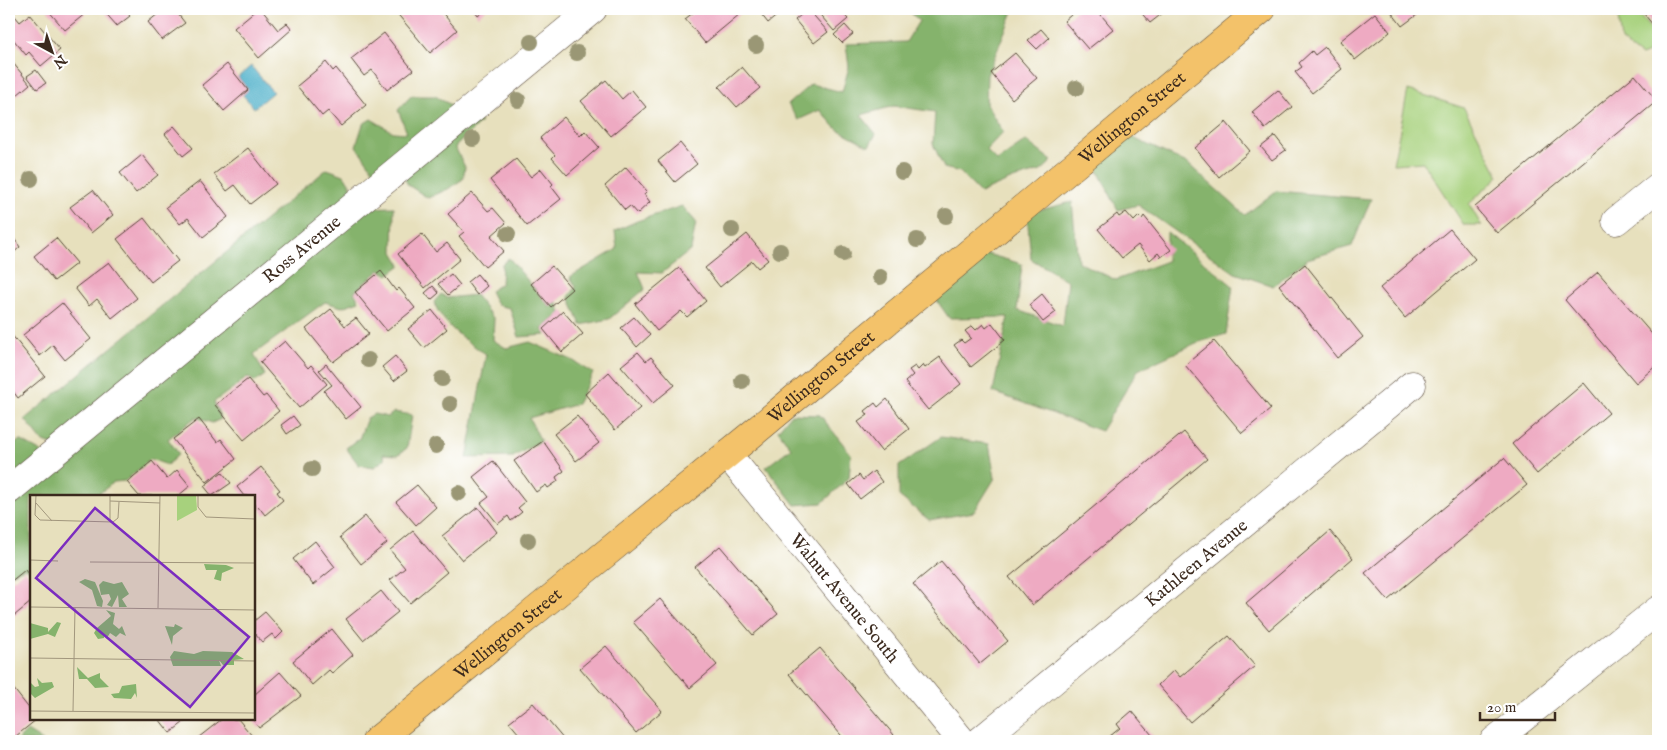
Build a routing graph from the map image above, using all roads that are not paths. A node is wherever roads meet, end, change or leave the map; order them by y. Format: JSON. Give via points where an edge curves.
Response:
{"nodes":[{"id":1,"x":593,"y":9,"type":"edge"},
{"id":2,"x":1258,"y":10,"type":"edge"},
{"id":3,"x":1658,"y":187,"type":"edge"},
{"id":4,"x":1616,"y":221,"type":"dead end"},
{"id":5,"x":1412,"y":385,"type":"dead end"},
{"id":6,"x":727,"y":454,"type":"junction"},
{"id":7,"x":9,"y":490,"type":"edge"},
{"id":8,"x":1658,"y":610,"type":"edge"},
{"id":9,"x":376,"y":741,"type":"edge"},
{"id":10,"x":962,"y":741,"type":"edge"},
{"id":11,"x":980,"y":741,"type":"edge"},
{"id":12,"x":1496,"y":741,"type":"edge"}],
"edges":[{"from":1,"to":7,"type":"street","name":"Ross Avenue"},
{"from":2,"to":6,"type":"main road","name":"Wellington Street"},
{"from":3,"to":4,"type":"street"},
{"from":5,"to":11,"type":"street","name":"Kathleen Avenue"},
{"from":6,"to":9,"type":"main road","name":"Wellington Street"},
{"from":6,"to":10,"type":"street","name":"Walnut Avenue South"},
{"from":8,"to":12,"type":"street"}]}
